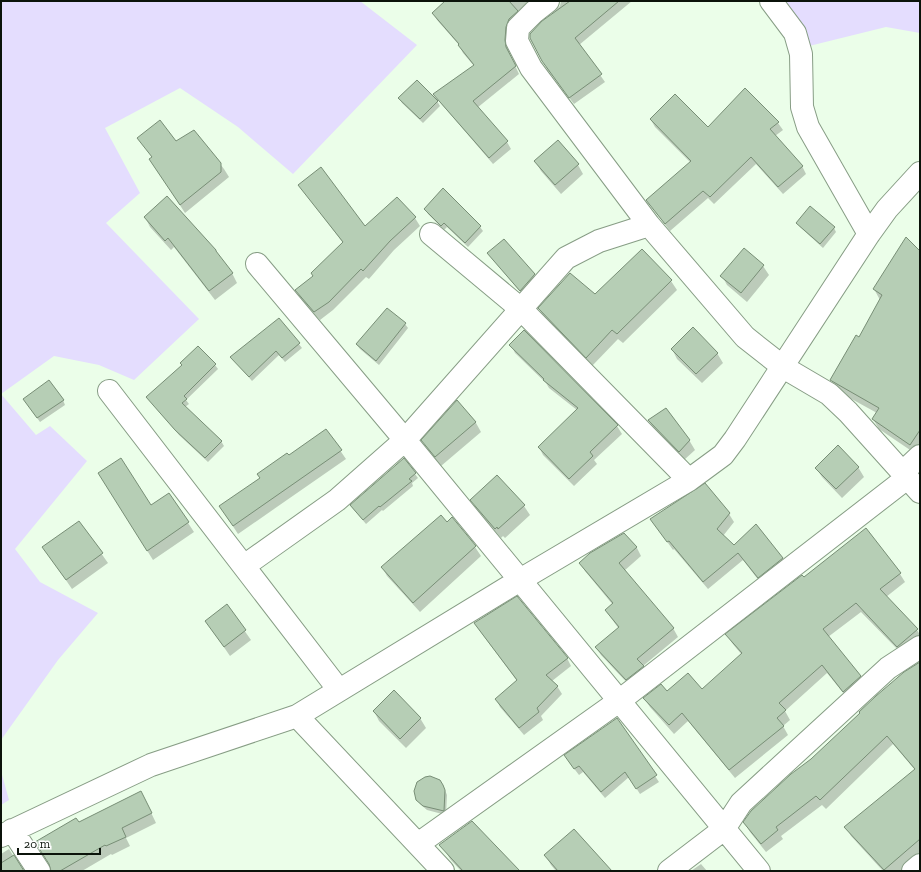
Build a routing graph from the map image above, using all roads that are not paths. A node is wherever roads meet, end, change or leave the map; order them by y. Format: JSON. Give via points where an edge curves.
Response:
{"nodes":[{"id":1,"x":548,"y":1,"type":"edge"},
{"id":2,"x":771,"y":1,"type":"edge"},
{"id":3,"x":920,"y":173,"type":"edge"},
{"id":4,"x":649,"y":225,"type":"junction"},
{"id":5,"x":431,"y":234,"type":"dead end"},
{"id":6,"x":869,"y":234,"type":"junction"},
{"id":7,"x":257,"y":264,"type":"dead end"},
{"id":8,"x":522,"y":310,"type":"junction"},
{"id":9,"x":783,"y":367,"type":"junction"},
{"id":10,"x":109,"y":391,"type":"dead end"},
{"id":11,"x":405,"y":440,"type":"junction"},
{"id":12,"x":920,"y":456,"type":"edge"},
{"id":13,"x":689,"y":480,"type":"junction"},
{"id":14,"x":910,"y":481,"type":"edge"},
{"id":15,"x":244,"y":566,"type":"junction"},
{"id":16,"x":520,"y":580,"type":"junction"},
{"id":17,"x":920,"y":647,"type":"edge"},
{"id":18,"x":339,"y":690,"type":"junction"},
{"id":19,"x":619,"y":701,"type":"junction"},
{"id":20,"x":297,"y":716,"type":"junction"},
{"id":21,"x":724,"y":830,"type":"junction"},
{"id":22,"x":6,"y":833,"type":"edge"},
{"id":23,"x":418,"y":844,"type":"junction"},
{"id":24,"x":920,"y":865,"type":"edge"},
{"id":25,"x":39,"y":871,"type":"edge"},
{"id":26,"x":443,"y":871,"type":"edge"},
{"id":27,"x":669,"y":871,"type":"edge"},
{"id":28,"x":759,"y":871,"type":"edge"},
{"id":29,"x":913,"y":871,"type":"edge"}],
"edges":[{"from":1,"to":4,"type":"street","via":[[518,28],[517,41],[531,68]]},
{"from":2,"to":6,"type":"street","via":[[795,33],[801,54],[802,107],[808,127]]},
{"from":3,"to":6,"type":"street","via":[[887,209]]},
{"from":4,"to":8,"type":"street","via":[[599,241],[566,258]]},
{"from":4,"to":9,"type":"street","via":[[745,337]]},
{"from":5,"to":8,"type":"street"},
{"from":6,"to":9,"type":"street"},
{"from":7,"to":11,"type":"street"},
{"from":8,"to":11,"type":"street"},
{"from":8,"to":13,"type":"street"},
{"from":9,"to":13,"type":"street","via":[[723,455]]},
{"from":9,"to":14,"type":"street","via":[[829,394]]},
{"from":10,"to":15,"type":"street"},
{"from":11,"to":15,"type":"street","via":[[337,500]]},
{"from":11,"to":16,"type":"street"},
{"from":12,"to":14,"type":"street"},
{"from":13,"to":16,"type":"street"},
{"from":14,"to":19,"type":"street"},
{"from":15,"to":18,"type":"street"},
{"from":16,"to":18,"type":"street"},
{"from":16,"to":19,"type":"street"},
{"from":17,"to":21,"type":"street","via":[[888,668],[741,803]]},
{"from":18,"to":20,"type":"street"},
{"from":19,"to":21,"type":"street"},
{"from":19,"to":23,"type":"street"},
{"from":20,"to":22,"type":"street","via":[[151,765]]},
{"from":20,"to":23,"type":"street"},
{"from":21,"to":27,"type":"street"},
{"from":21,"to":28,"type":"street"},
{"from":22,"to":25,"type":"street"},
{"from":23,"to":26,"type":"street"},
{"from":24,"to":29,"type":"street"}]}
